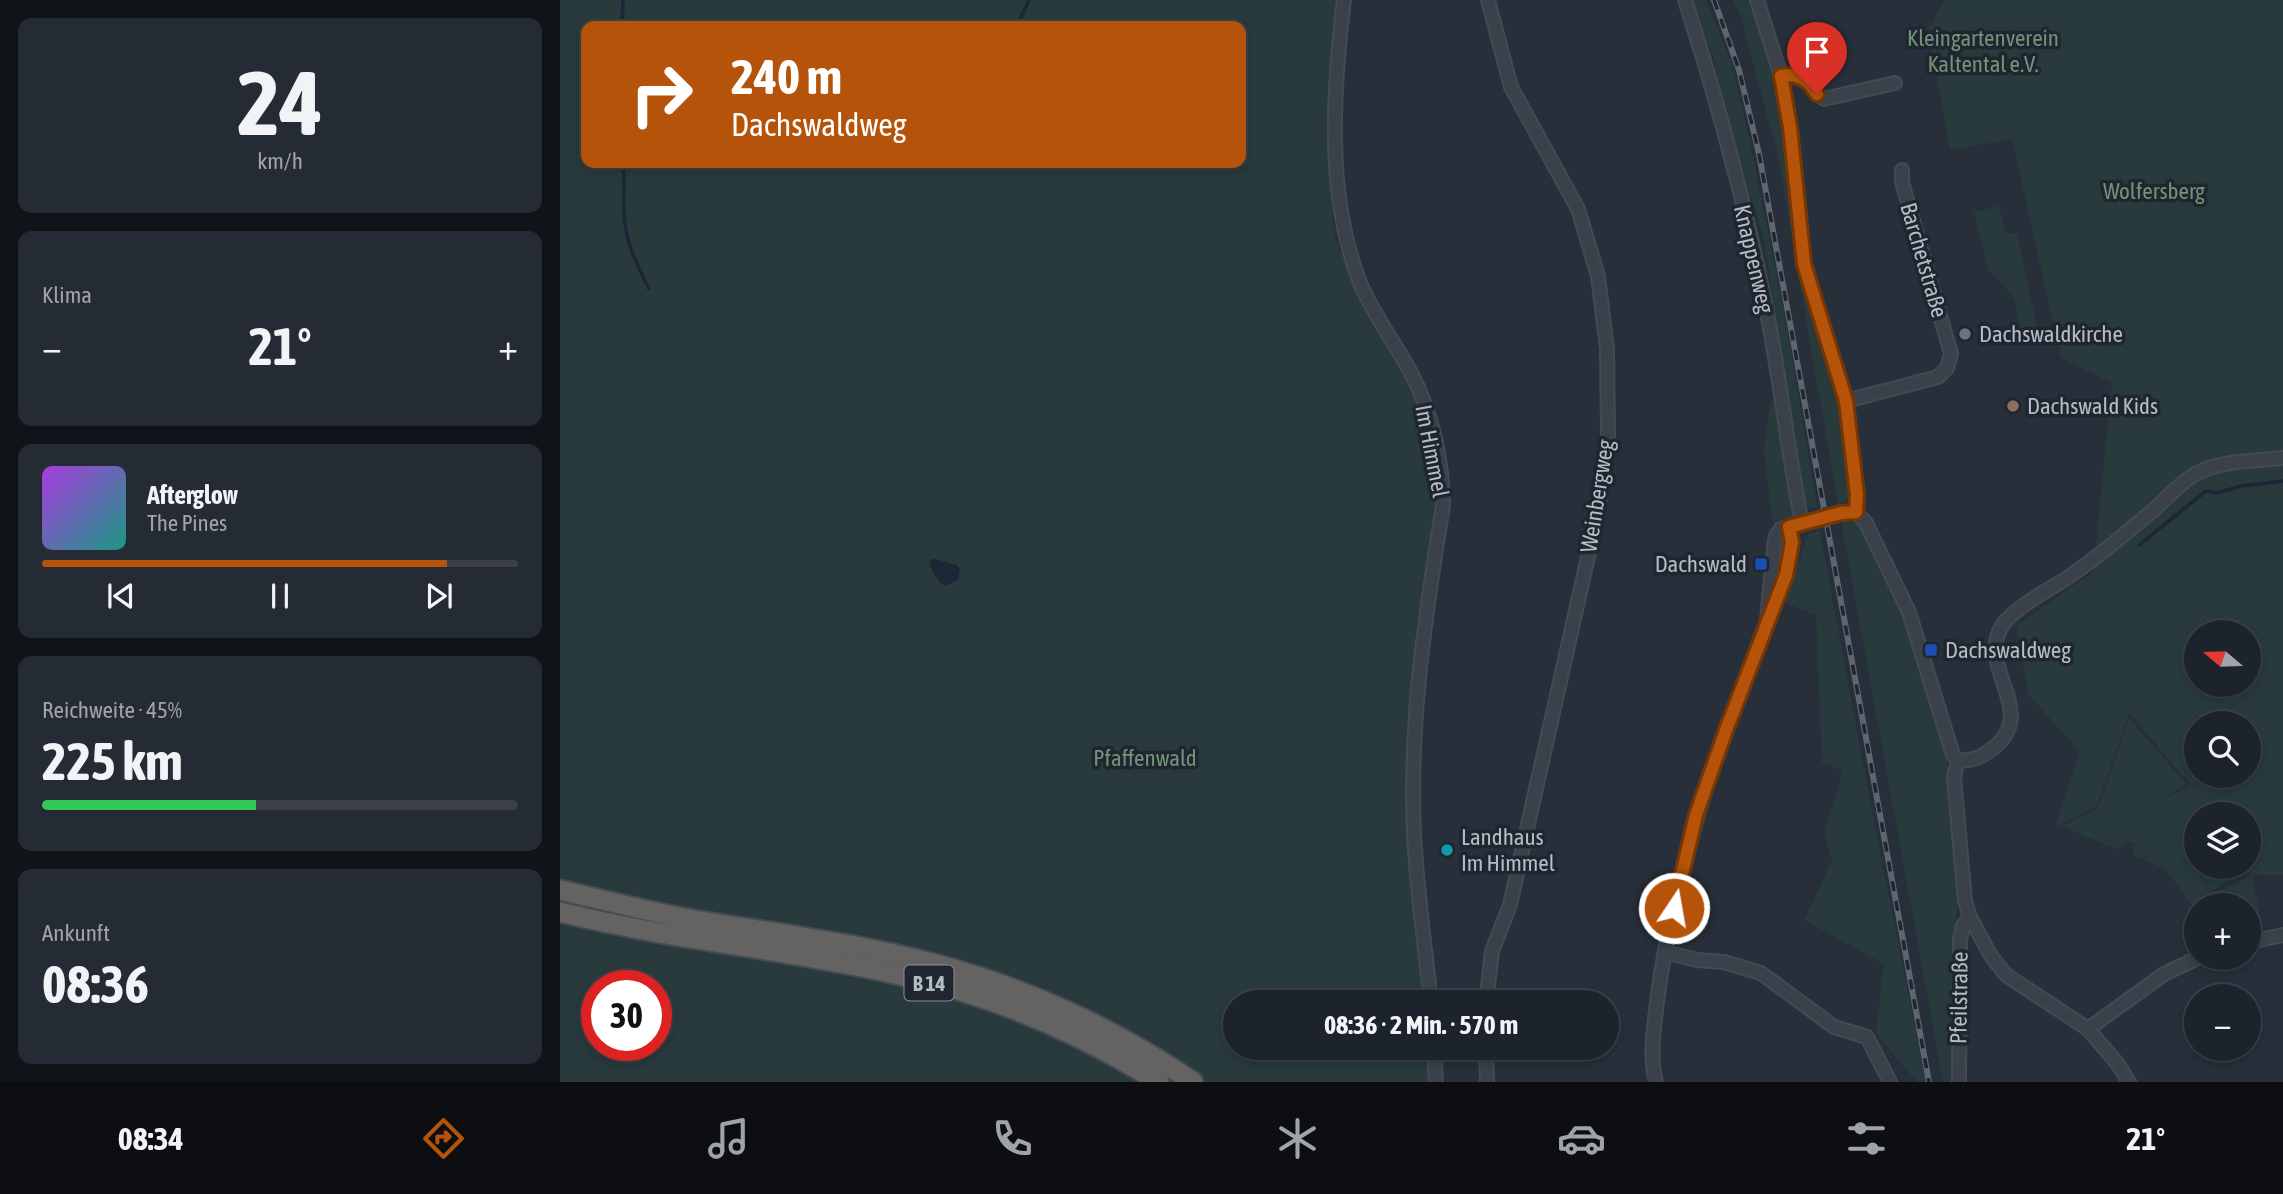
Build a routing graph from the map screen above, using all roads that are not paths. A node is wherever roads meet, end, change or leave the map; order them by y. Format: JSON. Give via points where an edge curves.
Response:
{"nodes":[{"id":1,"x":1344,"y":0,"type":"edge"},
{"id":2,"x":1488,"y":0,"type":"edge"},
{"id":3,"x":1685,"y":0,"type":"edge"},
{"id":4,"x":1757,"y":0,"type":"edge"},
{"id":5,"x":1781,"y":76,"type":"junction"},
{"id":6,"x":1895,"y":83,"type":"dead end"},
{"id":7,"x":1902,"y":170,"type":"dead end"},
{"id":8,"x":1846,"y":401,"type":"junction"},
{"id":9,"x":2283,"y":458,"type":"edge"},
{"id":10,"x":1856,"y":512,"type":"junction"},
{"id":11,"x":1802,"y":523,"type":"junction"},
{"id":12,"x":1958,"y":760,"type":"junction"},
{"id":13,"x":560,"y":890,"type":"edge"},
{"id":14,"x":560,"y":912,"type":"edge"},
{"id":15,"x":1970,"y":917,"type":"junction"},
{"id":16,"x":2283,"y":935,"type":"edge"},
{"id":17,"x":2261,"y":940,"type":"edge"},
{"id":18,"x":1665,"y":952,"type":"junction"},
{"id":19,"x":2184,"y":965,"type":"edge"},
{"id":20,"x":1430,"y":990,"type":"edge"},
{"id":21,"x":1488,"y":990,"type":"edge"},
{"id":22,"x":2088,"y":1029,"type":"junction"},
{"id":23,"x":1435,"y":1060,"type":"edge"},
{"id":24,"x":1486,"y":1060,"type":"edge"},
{"id":25,"x":1159,"y":1082,"type":"edge"},
{"id":26,"x":1193,"y":1082,"type":"edge"},
{"id":27,"x":1436,"y":1082,"type":"edge"},
{"id":28,"x":1487,"y":1082,"type":"edge"},
{"id":29,"x":1656,"y":1082,"type":"edge"},
{"id":30,"x":1890,"y":1082,"type":"edge"},
{"id":31,"x":1959,"y":1082,"type":"edge"},
{"id":32,"x":2129,"y":1082,"type":"edge"}],
"edges":[{"from":1,"to":20,"type":"street","name":"Im Himmel","via":[[1336,100],[1343,229],[1359,281],[1426,408],[1443,491],[1424,619],[1414,762],[1414,834]]},
{"from":2,"to":21,"type":"street","name":"Weinbergweg","via":[[1511,87],[1578,209],[1598,276],[1607,349],[1608,438],[1598,512],[1510,905],[1492,951]]},
{"from":3,"to":11,"type":"street","name":"Knappenweg","via":[[1727,142],[1767,312]]},
{"from":4,"to":5,"type":"street"},
{"from":5,"to":6,"type":"street","via":[[1803,77],[1824,99]]},
{"from":5,"to":8,"type":"street","via":[[1804,264]]},
{"from":7,"to":8,"type":"street","name":"Barchetstraße","via":[[1951,354],[1938,377]]},
{"from":8,"to":10,"type":"street"},
{"from":9,"to":12,"type":"street","via":[[2218,465],[2193,475],[2096,557],[2006,621],[1995,647],[2010,699],[2007,731],[1986,754]]},
{"from":10,"to":11,"type":"street"},
{"from":10,"to":12,"type":"street","via":[[1866,523],[1909,612],[1952,755]]},
{"from":11,"to":18,"type":"street","via":[[1781,529],[1776,536],[1767,620],[1696,815]]},
{"from":12,"to":15,"type":"street","via":[[1954,777]]},
{"from":13,"to":26,"type":"highway","number":"B 14","via":[[942,965],[1086,1021]]},
{"from":14,"to":25,"type":"highway","number":"B 14","via":[[902,975],[1050,1024]]},
{"from":15,"to":22,"type":"street","via":[[2006,975]]},
{"from":15,"to":31,"type":"street","name":"Pfeilstraße","via":[[1960,940]]},
{"from":16,"to":17,"type":"street"},
{"from":18,"to":29,"type":"street","via":[[1655,1027]]},
{"from":18,"to":30,"type":"street","via":[[1761,973],[1834,1027],[1867,1037]]},
{"from":19,"to":22,"type":"street"},
{"from":22,"to":32,"type":"street"},
{"from":23,"to":27,"type":"street"},
{"from":24,"to":28,"type":"street"}]}
